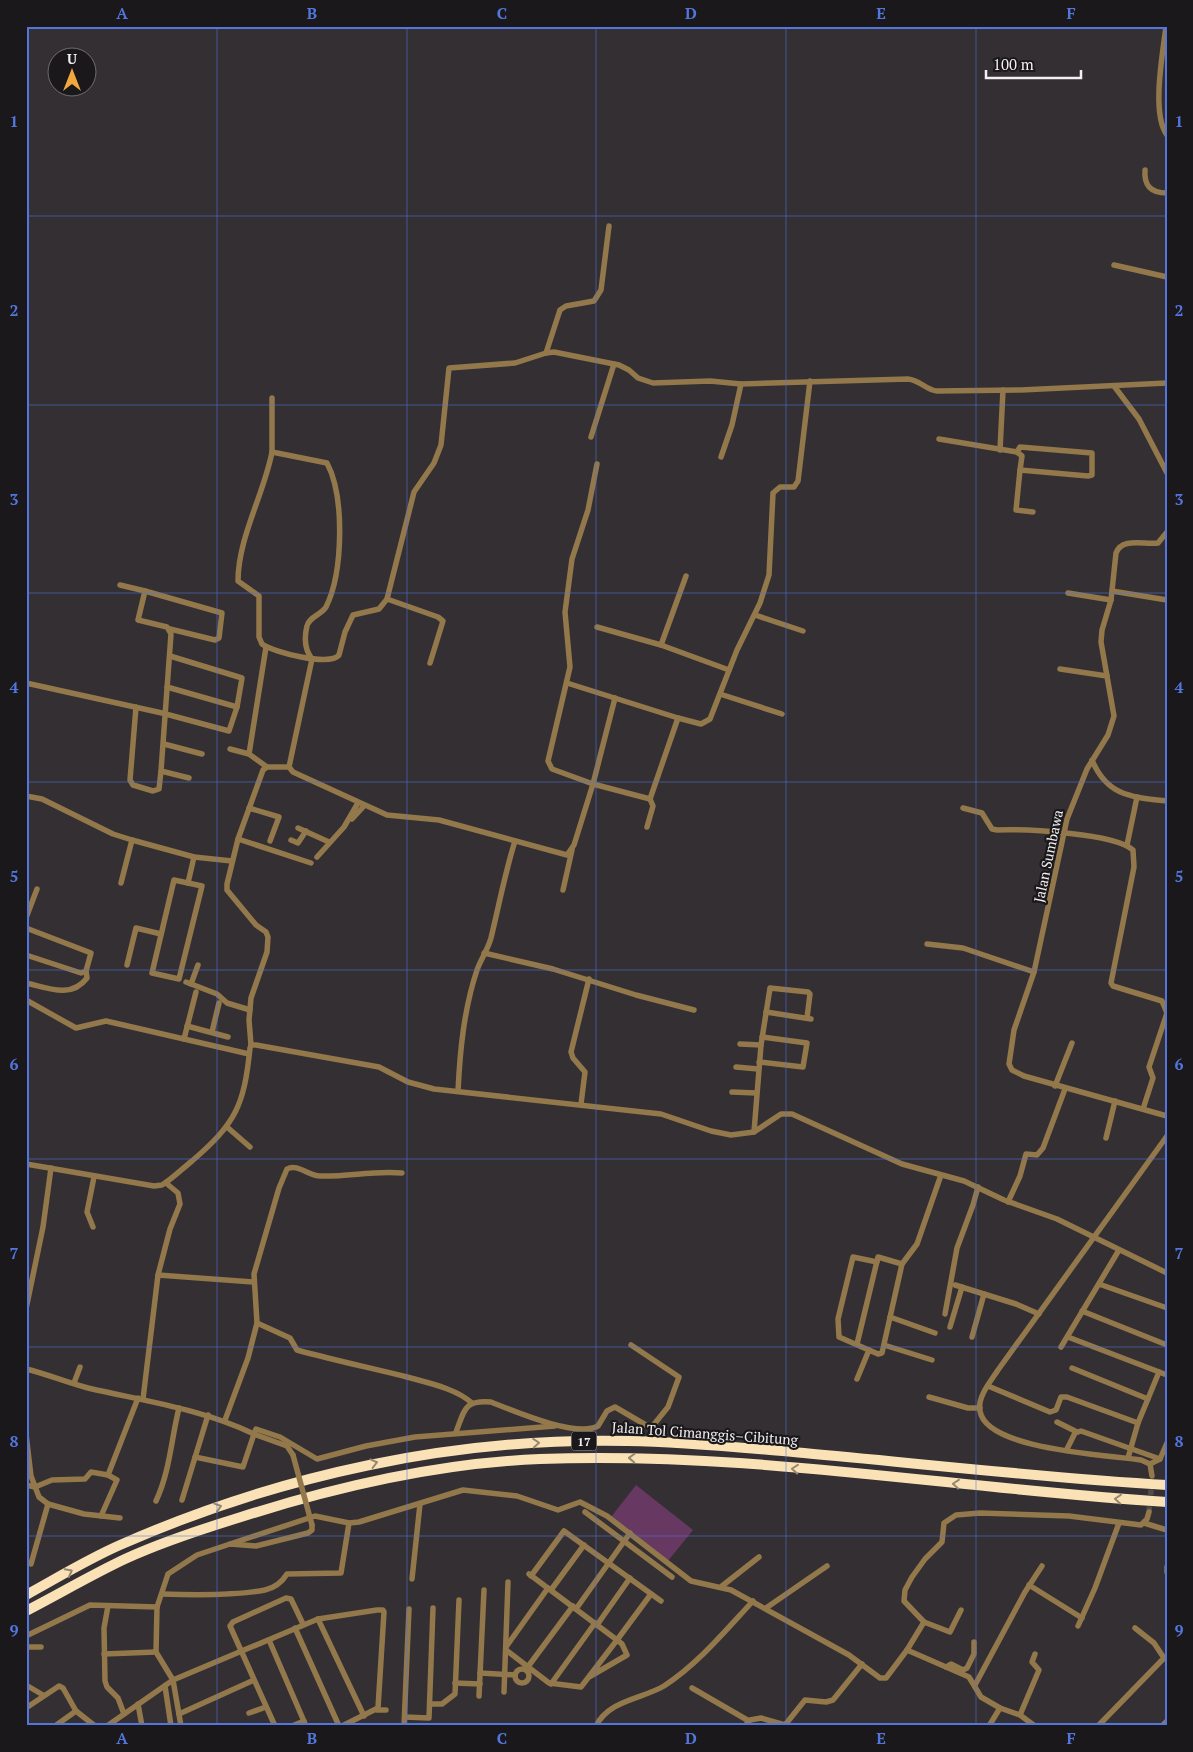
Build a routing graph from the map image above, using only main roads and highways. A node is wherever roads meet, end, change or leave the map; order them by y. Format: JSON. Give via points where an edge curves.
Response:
{"nodes":[{"id":1,"x":1167,"y":1485,"type":"edge"},
{"id":2,"x":1167,"y":1502,"type":"edge"},
{"id":3,"x":26,"y":1595,"type":"edge"},
{"id":4,"x":26,"y":1612,"type":"edge"}],
"edges":[{"from":3,"to":1,"type":"highway","name":"Jalan Tol Cimanggis–Cibitung","number":"17","one_way":true,"via":[[118,1546],[209,1510],[287,1485],[383,1461],[538,1442],[628,1440]]},
{"from":2,"to":4,"type":"highway","name":"Jalan Tol Cimanggis–Cibitung","number":"17","one_way":true,"via":[[721,1462],[538,1459],[459,1466],[390,1477],[295,1500],[205,1528],[125,1559]]}]}
